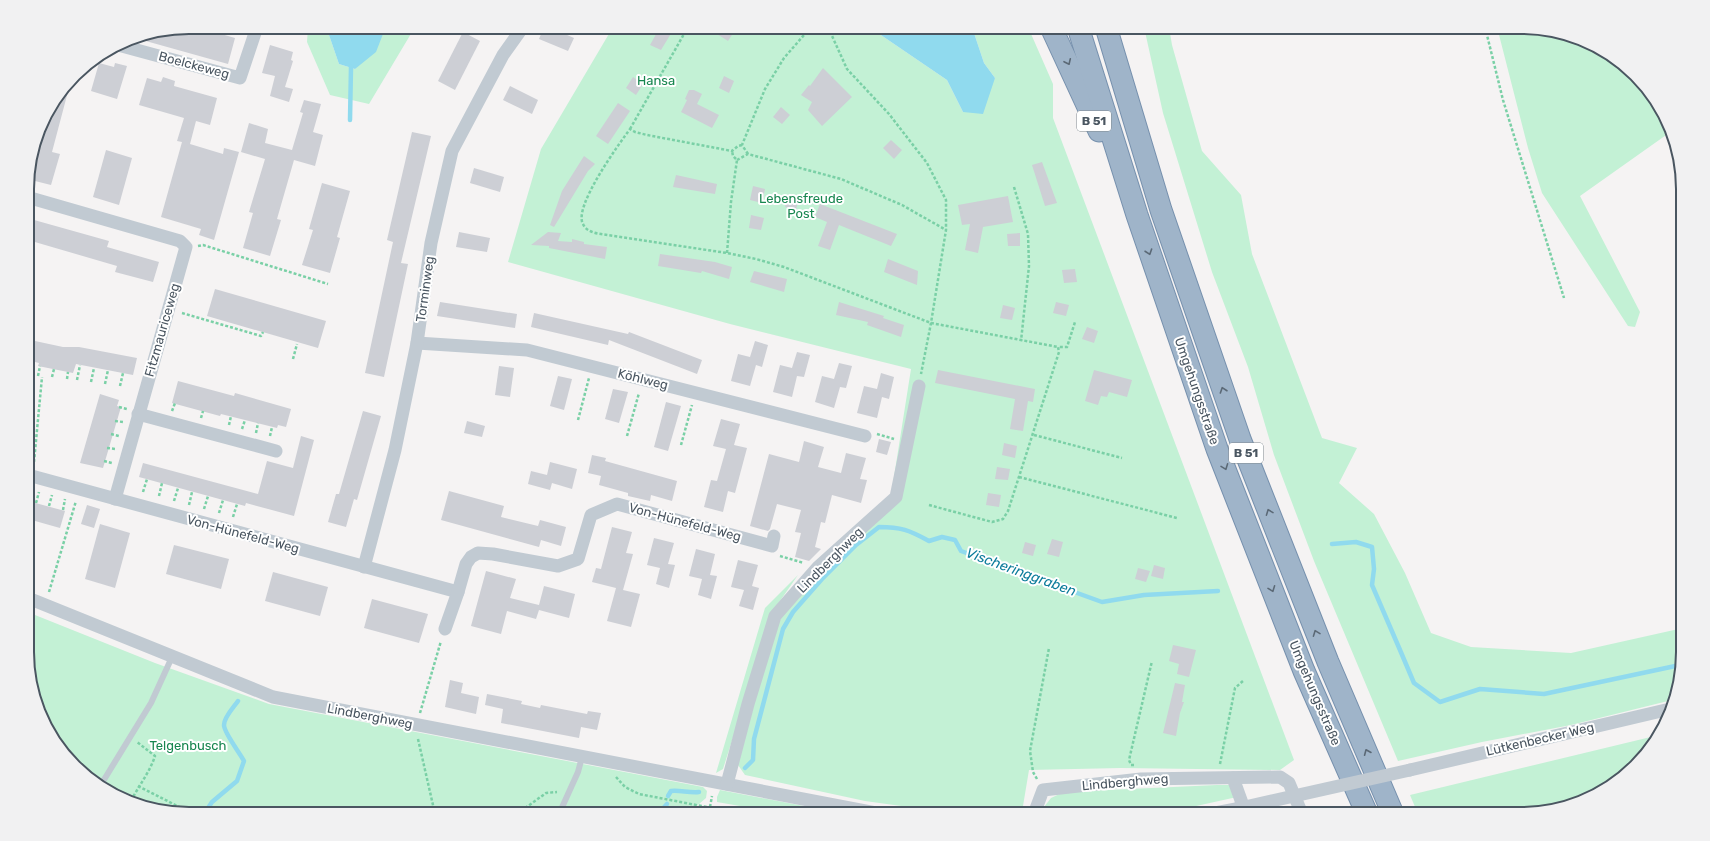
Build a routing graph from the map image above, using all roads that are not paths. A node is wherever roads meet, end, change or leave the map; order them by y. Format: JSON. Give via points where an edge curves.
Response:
{"nodes":[{"id":1,"x":255,"y":34,"type":"edge"},
{"id":2,"x":518,"y":34,"type":"edge"},
{"id":3,"x":1054,"y":34,"type":"edge"},
{"id":4,"x":1080,"y":34,"type":"edge"},
{"id":5,"x":1108,"y":34,"type":"edge"},
{"id":6,"x":1120,"y":34,"type":"edge"},
{"id":7,"x":128,"y":47,"type":"edge"},
{"id":8,"x":1123,"y":82,"type":"junction"},
{"id":9,"x":34,"y":199,"type":"edge"},
{"id":10,"x":1137,"y":215,"type":"junction"},
{"id":11,"x":417,"y":342,"type":"junction"},
{"id":12,"x":919,"y":386,"type":"road end"},
{"id":13,"x":138,"y":414,"type":"junction"},
{"id":14,"x":864,"y":436,"type":"road end"},
{"id":15,"x":276,"y":451,"type":"dead end"},
{"id":16,"x":34,"y":477,"type":"edge"},
{"id":17,"x":115,"y":499,"type":"junction"},
{"id":18,"x":773,"y":541,"type":"road end"},
{"id":19,"x":364,"y":567,"type":"junction"},
{"id":20,"x":458,"y":592,"type":"junction"},
{"id":21,"x":34,"y":600,"type":"edge"},
{"id":22,"x":445,"y":629,"type":"road end"},
{"id":23,"x":172,"y":657,"type":"junction"},
{"id":24,"x":1665,"y":710,"type":"edge"},
{"id":25,"x":582,"y":757,"type":"junction"},
{"id":26,"x":1233,"y":778,"type":"junction"},
{"id":27,"x":103,"y":781,"type":"edge"},
{"id":28,"x":727,"y":784,"type":"junction"},
{"id":29,"x":562,"y":807,"type":"edge"},
{"id":30,"x":845,"y":807,"type":"edge"},
{"id":31,"x":1037,"y":807,"type":"edge"},
{"id":32,"x":1240,"y":807,"type":"edge"},
{"id":33,"x":1257,"y":807,"type":"edge"},
{"id":34,"x":1299,"y":807,"type":"edge"},
{"id":35,"x":1364,"y":807,"type":"edge"},
{"id":36,"x":1391,"y":807,"type":"edge"}],
"edges":[{"from":1,"to":7,"type":"street","name":"Boelckeweg","via":[[240,78]]},
{"from":2,"to":11,"type":"street","name":"Torminweg","via":[[503,56],[452,151],[431,243]]},
{"from":3,"to":10,"type":"highway","number":"B 51","one_way":true},
{"from":4,"to":10,"type":"highway","name":"Umgehungsstraße","number":"B 51"},
{"from":5,"to":8,"type":"highway","name":"Umgehungsstraße","number":"B 51"},
{"from":6,"to":8,"type":"highway","number":"B 51"},
{"from":36,"to":8,"type":"highway","name":"Umgehungsstraße","number":"B 51","one_way":true,"via":[[1328,662],[1240,439],[1161,210]]},
{"from":9,"to":13,"type":"street","name":"Fitzmauriceweg","via":[[180,241],[186,247]]},
{"from":10,"to":35,"type":"highway","name":"Umgehungsstraße","number":"B 51","one_way":true,"via":[[1217,449],[1304,671]]},
{"from":11,"to":14,"type":"street","name":"Köhlweg","via":[[527,350]]},
{"from":11,"to":19,"type":"street","name":"Torminweg","via":[[395,450]]},
{"from":12,"to":28,"type":"street","name":"Lindberghweg","via":[[896,497],[818,567],[775,616]]},
{"from":13,"to":15,"type":"street"},
{"from":13,"to":17,"type":"street","name":"Fitzmauriceweg"},
{"from":16,"to":17,"type":"street","name":"Von-Hünefeld-Weg"},
{"from":17,"to":19,"type":"street","name":"Von-Hünefeld-Weg"},
{"from":18,"to":20,"type":"street","name":"Von-Hünefeld-Weg","via":[[617,504],[592,515],[578,559],[558,566],[478,553],[466,564]]},
{"from":19,"to":20,"type":"street","name":"Von-Hünefeld-Weg"},
{"from":20,"to":22,"type":"street","name":"Von-Hünefeld-Weg"},
{"from":21,"to":23,"type":"street","name":"Lindberghweg"},
{"from":23,"to":25,"type":"street","name":"Lindberghweg","via":[[273,698]]},
{"from":23,"to":27,"type":"lane","via":[[151,703]]},
{"from":24,"to":33,"type":"street","name":"Lütkenbecker Weg","bridge":true},
{"from":25,"to":28,"type":"street","name":"Lindberghweg"},
{"from":25,"to":29,"type":"lane"},
{"from":26,"to":31,"type":"street","name":"Lindberghweg","via":[[1141,779],[1043,790]]},
{"from":26,"to":32,"type":"street"},
{"from":26,"to":34,"type":"street","name":"Lindberghweg","via":[[1280,777],[1289,783]]},
{"from":28,"to":30,"type":"street","name":"Lindberghweg"}]}
